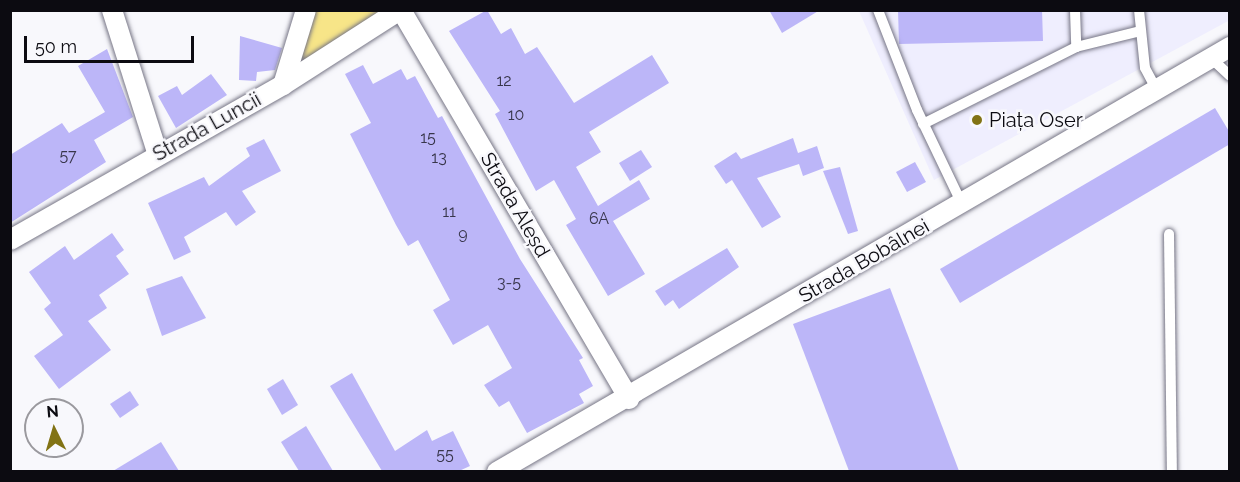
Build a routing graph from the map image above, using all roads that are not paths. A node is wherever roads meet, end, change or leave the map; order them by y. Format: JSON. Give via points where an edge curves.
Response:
{"nodes":[{"id":1,"x":112,"y":10,"type":"edge"},
{"id":2,"x":306,"y":10,"type":"edge"},
{"id":3,"x":401,"y":10,"type":"edge"},
{"id":4,"x":878,"y":10,"type":"edge"},
{"id":5,"x":1075,"y":10,"type":"edge"},
{"id":6,"x":1139,"y":10,"type":"edge"},
{"id":7,"x":1140,"y":31,"type":"junction"},
{"id":8,"x":1076,"y":47,"type":"junction"},
{"id":9,"x":1230,"y":47,"type":"edge"},
{"id":10,"x":1211,"y":57,"type":"junction"},
{"id":11,"x":1230,"y":76,"type":"edge"},
{"id":12,"x":283,"y":85,"type":"junction"},
{"id":13,"x":1157,"y":91,"type":"junction"},
{"id":14,"x":923,"y":123,"type":"junction"},
{"id":15,"x":158,"y":154,"type":"junction"},
{"id":16,"x":963,"y":204,"type":"junction"},
{"id":17,"x":1168,"y":234,"type":"dead end"},
{"id":18,"x":10,"y":240,"type":"edge"},
{"id":19,"x":629,"y":399,"type":"junction"},
{"id":20,"x":497,"y":471,"type":"edge"},
{"id":21,"x":1172,"y":471,"type":"edge"}],
"edges":[{"from":1,"to":15,"type":"street"},
{"from":2,"to":12,"type":"street"},
{"from":3,"to":12,"type":"street","name":"Strada Luncii"},
{"from":3,"to":19,"type":"street","name":"Strada Aleșd"},
{"from":4,"to":14,"type":"lane"},
{"from":5,"to":8,"type":"lane"},
{"from":6,"to":7,"type":"lane"},
{"from":7,"to":8,"type":"lane"},
{"from":7,"to":13,"type":"lane","via":[[1145,68]]},
{"from":8,"to":14,"type":"lane"},
{"from":9,"to":10,"type":"street","name":"Strada Bobâlnei"},
{"from":10,"to":11,"type":"lane"},
{"from":10,"to":13,"type":"street","name":"Strada Bobâlnei"},
{"from":12,"to":15,"type":"street","name":"Strada Luncii"},
{"from":13,"to":16,"type":"street","name":"Strada Bobâlnei"},
{"from":14,"to":16,"type":"lane"},
{"from":15,"to":18,"type":"street","name":"Strada Luncii"},
{"from":16,"to":19,"type":"street","name":"Strada Bobâlnei"},
{"from":17,"to":21,"type":"lane"},
{"from":19,"to":20,"type":"street","name":"Strada Bobâlnei"}]}
